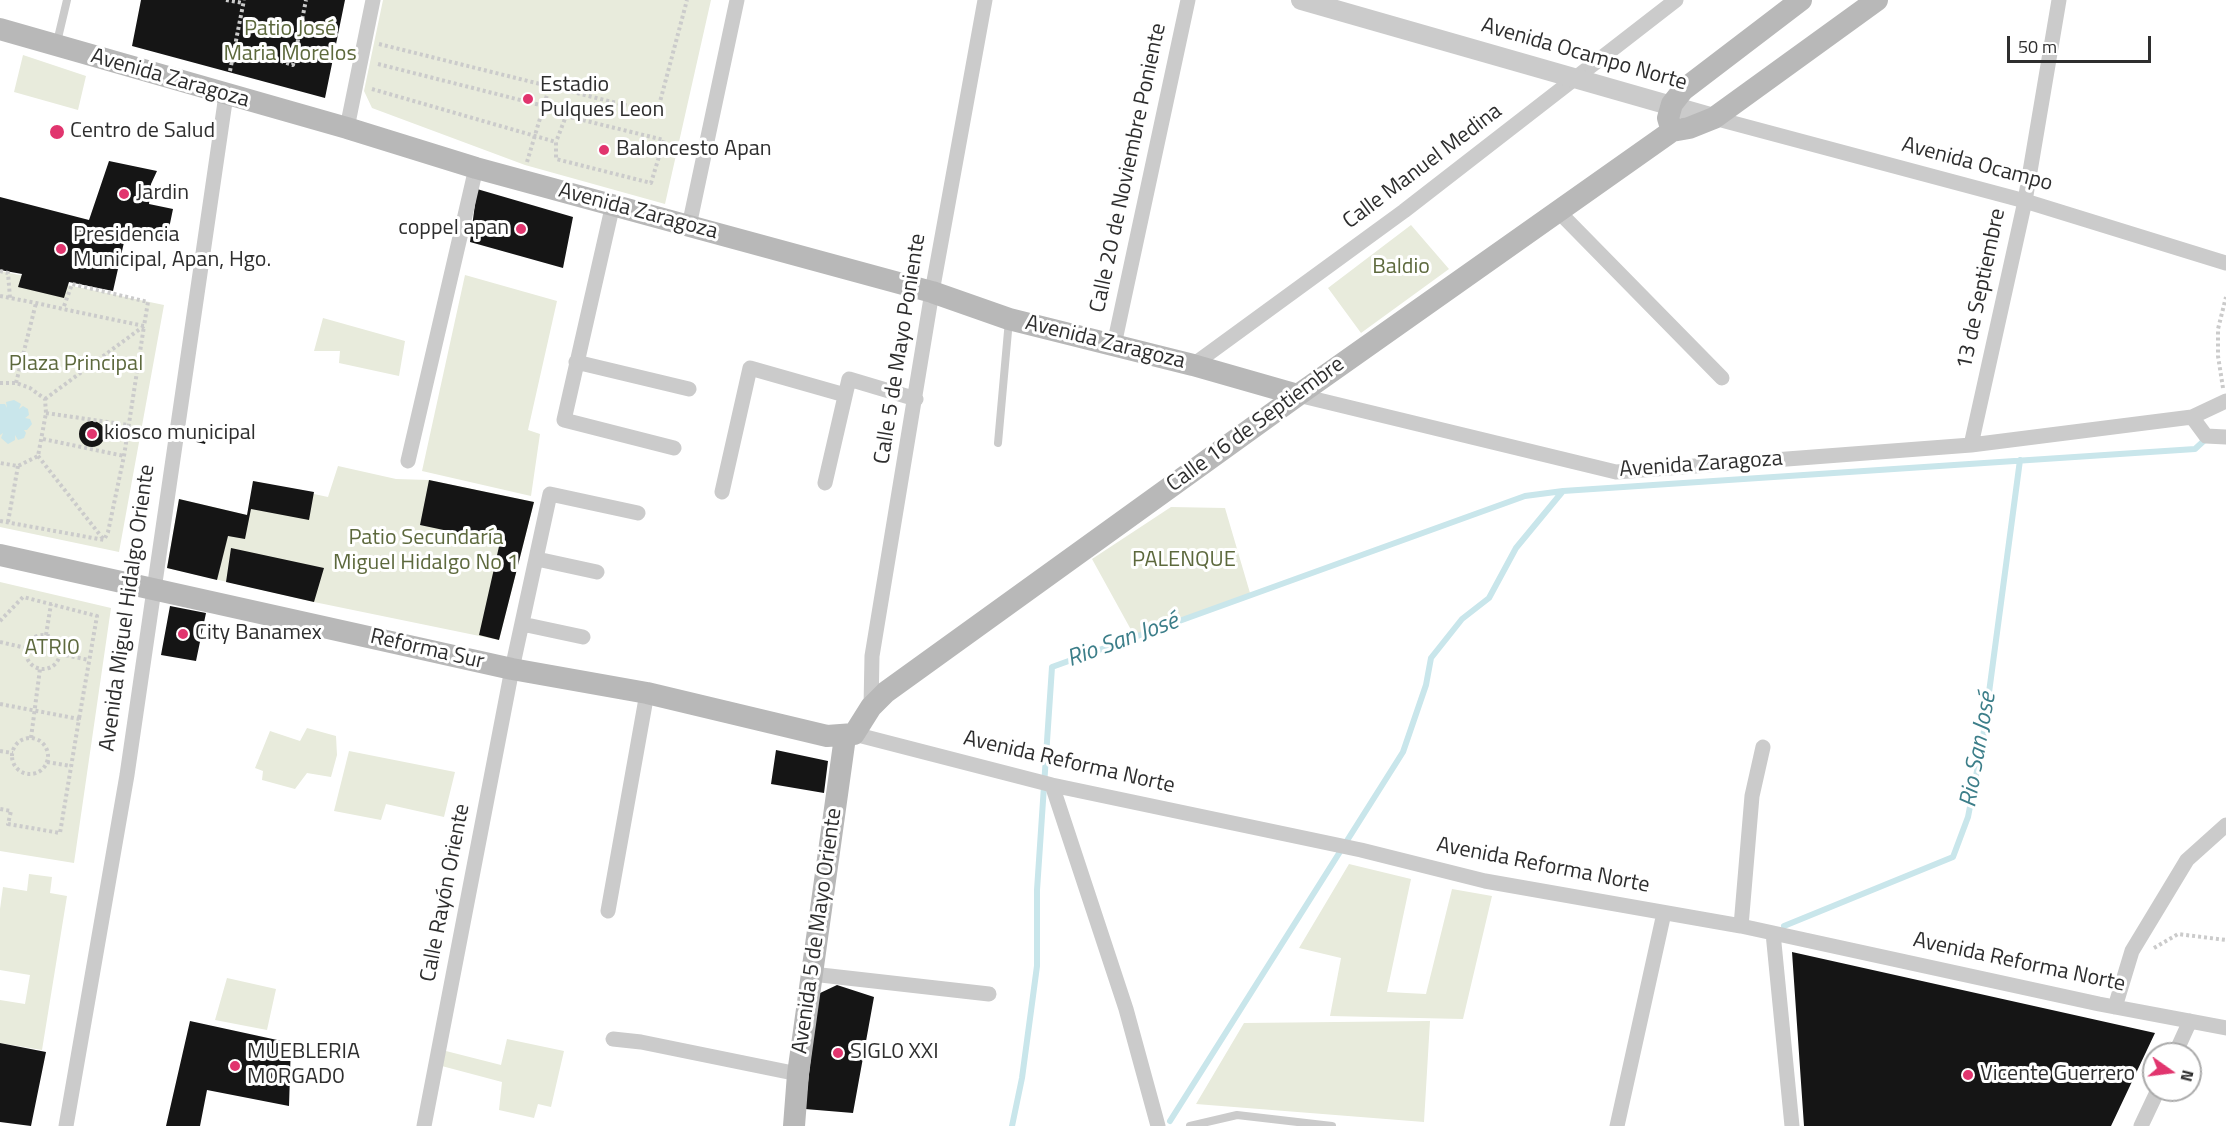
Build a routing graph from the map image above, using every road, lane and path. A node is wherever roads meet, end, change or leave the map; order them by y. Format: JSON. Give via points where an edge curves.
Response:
{"nodes":[{"id":1,"x":67,"y":0,"type":"edge"},
{"id":2,"x":226,"y":0,"type":"edge"},
{"id":3,"x":306,"y":0,"type":"edge"},
{"id":4,"x":373,"y":0,"type":"edge"},
{"id":5,"x":687,"y":0,"type":"edge"},
{"id":6,"x":737,"y":0,"type":"edge"},
{"id":7,"x":985,"y":0,"type":"edge"},
{"id":8,"x":1188,"y":0,"type":"edge"},
{"id":9,"x":1301,"y":0,"type":"edge"},
{"id":10,"x":1676,"y":0,"type":"edge"},
{"id":11,"x":1801,"y":0,"type":"edge"},
{"id":12,"x":1877,"y":0,"type":"edge"},
{"id":13,"x":2059,"y":0,"type":"edge"},
{"id":14,"x":244,"y":2,"type":"edge"},
{"id":15,"x":0,"y":29,"type":"edge"},
{"id":16,"x":382,"y":34,"type":"dead end"},
{"id":17,"x":57,"y":46,"type":"junction"},
{"id":18,"x":234,"y":46,"type":"junction"},
{"id":19,"x":230,"y":71,"type":"dead end"},
{"id":20,"x":376,"y":71,"type":"dead end"},
{"id":21,"x":1578,"y":77,"type":"junction"},
{"id":22,"x":374,"y":80,"type":"dead end"},
{"id":23,"x":550,"y":85,"type":"junction"},
{"id":24,"x":226,"y":95,"type":"junction"},
{"id":25,"x":1672,"y":104,"type":"junction"},
{"id":26,"x":544,"y":106,"type":"junction"},
{"id":27,"x":1714,"y":117,"type":"junction"},
{"id":28,"x":347,"y":128,"type":"junction"},
{"id":29,"x":1672,"y":131,"type":"junction"},
{"id":30,"x":536,"y":135,"type":"junction"},
{"id":31,"x":556,"y":142,"type":"junction"},
{"id":32,"x":525,"y":165,"type":"dead end"},
{"id":33,"x":476,"y":168,"type":"junction"},
{"id":34,"x":2025,"y":201,"type":"junction"},
{"id":35,"x":613,"y":204,"type":"junction"},
{"id":36,"x":1558,"y":211,"type":"junction"},
{"id":37,"x":689,"y":226,"type":"junction"},
{"id":38,"x":2226,"y":263,"type":"edge"},
{"id":39,"x":0,"y":271,"type":"edge"},
{"id":40,"x":932,"y":292,"type":"junction"},
{"id":41,"x":0,"y":296,"type":"edge"},
{"id":42,"x":2226,"y":297,"type":"edge"},
{"id":43,"x":10,"y":298,"type":"junction"},
{"id":44,"x":36,"y":303,"type":"junction"},
{"id":45,"x":63,"y":309,"type":"junction"},
{"id":46,"x":1010,"y":319,"type":"junction"},
{"id":47,"x":144,"y":326,"type":"junction"},
{"id":48,"x":1114,"y":345,"type":"junction"},
{"id":49,"x":576,"y":362,"type":"junction"},
{"id":50,"x":1193,"y":364,"type":"junction"},
{"id":51,"x":1722,"y":378,"type":"dead end"},
{"id":52,"x":0,"y":383,"type":"edge"},
{"id":53,"x":16,"y":383,"type":"junction"},
{"id":54,"x":689,"y":389,"type":"dead end"},
{"id":55,"x":845,"y":395,"type":"junction"},
{"id":56,"x":1298,"y":395,"type":"junction"},
{"id":57,"x":45,"y":399,"type":"junction"},
{"id":58,"x":916,"y":399,"type":"junction"},
{"id":59,"x":2224,"y":402,"type":"edge"},
{"id":60,"x":46,"y":413,"type":"junction"},
{"id":61,"x":2192,"y":417,"type":"junction"},
{"id":62,"x":128,"y":425,"type":"junction"},
{"id":63,"x":2226,"y":437,"type":"edge"},
{"id":64,"x":43,"y":439,"type":"junction"},
{"id":65,"x":998,"y":443,"type":"dead end"},
{"id":66,"x":1971,"y":445,"type":"junction"},
{"id":67,"x":674,"y":448,"type":"dead end"},
{"id":68,"x":38,"y":456,"type":"junction"},
{"id":69,"x":124,"y":456,"type":"junction"},
{"id":70,"x":408,"y":461,"type":"dead end"},
{"id":71,"x":0,"y":463,"type":"edge"},
{"id":72,"x":18,"y":466,"type":"junction"},
{"id":73,"x":825,"y":483,"type":"dead end"},
{"id":74,"x":722,"y":492,"type":"dead end"},
{"id":75,"x":638,"y":513,"type":"dead end"},
{"id":76,"x":0,"y":520,"type":"edge"},
{"id":77,"x":8,"y":522,"type":"junction"},
{"id":78,"x":104,"y":540,"type":"junction"},
{"id":79,"x":0,"y":555,"type":"edge"},
{"id":80,"x":537,"y":559,"type":"junction"},
{"id":81,"x":597,"y":572,"type":"dead end"},
{"id":82,"x":154,"y":589,"type":"junction"},
{"id":83,"x":51,"y":604,"type":"junction"},
{"id":84,"x":0,"y":621,"type":"edge"},
{"id":85,"x":522,"y":624,"type":"junction"},
{"id":86,"x":46,"y":635,"type":"junction"},
{"id":87,"x":583,"y":636,"type":"dead end"},
{"id":88,"x":0,"y":642,"type":"edge"},
{"id":89,"x":26,"y":648,"type":"junction"},
{"id":90,"x":60,"y":654,"type":"junction"},
{"id":91,"x":89,"y":660,"type":"junction"},
{"id":92,"x":40,"y":669,"type":"junction"},
{"id":93,"x":512,"y":669,"type":"junction"},
{"id":94,"x":647,"y":693,"type":"junction"},
{"id":95,"x":0,"y":704,"type":"edge"},
{"id":96,"x":871,"y":707,"type":"junction"},
{"id":97,"x":35,"y":710,"type":"junction"},
{"id":98,"x":79,"y":719,"type":"junction"},
{"id":99,"x":850,"y":735,"type":"junction"},
{"id":100,"x":31,"y":738,"type":"junction"},
{"id":101,"x":1763,"y":747,"type":"dead end"},
{"id":102,"x":0,"y":751,"type":"edge"},
{"id":103,"x":13,"y":753,"type":"junction"},
{"id":104,"x":47,"y":762,"type":"junction"},
{"id":105,"x":71,"y":766,"type":"junction"},
{"id":106,"x":1052,"y":785,"type":"junction"},
{"id":107,"x":0,"y":809,"type":"edge"},
{"id":108,"x":2226,"y":825,"type":"edge"},
{"id":109,"x":608,"y":911,"type":"dead end"},
{"id":110,"x":1664,"y":913,"type":"junction"},
{"id":111,"x":1741,"y":926,"type":"junction"},
{"id":112,"x":1773,"y":933,"type":"junction"},
{"id":113,"x":2226,"y":940,"type":"edge"},
{"id":114,"x":2152,"y":949,"type":"dead end"},
{"id":115,"x":812,"y":974,"type":"junction"},
{"id":116,"x":989,"y":994,"type":"dead end"},
{"id":117,"x":2115,"y":1007,"type":"junction"},
{"id":118,"x":2190,"y":1021,"type":"junction"},
{"id":119,"x":2226,"y":1028,"type":"edge"},
{"id":120,"x":613,"y":1039,"type":"dead end"},
{"id":121,"x":2180,"y":1042,"type":"edge"},
{"id":122,"x":798,"y":1074,"type":"junction"},
{"id":123,"x":2152,"y":1102,"type":"edge"},
{"id":124,"x":66,"y":1126,"type":"edge"},
{"id":125,"x":424,"y":1126,"type":"edge"},
{"id":126,"x":794,"y":1126,"type":"edge"},
{"id":127,"x":1158,"y":1126,"type":"edge"},
{"id":128,"x":1190,"y":1126,"type":"edge"},
{"id":129,"x":1332,"y":1126,"type":"edge"},
{"id":130,"x":1617,"y":1126,"type":"edge"},
{"id":131,"x":1792,"y":1126,"type":"edge"},
{"id":132,"x":2141,"y":1126,"type":"edge"}],
"edges":[{"from":1,"to":17,"type":"lane"},
{"from":2,"to":14,"type":"path"},
{"from":3,"to":18,"type":"path","via":[[293,65]]},
{"from":4,"to":28,"type":"street"},
{"from":5,"to":23,"type":"path","via":[[657,113]]},
{"from":6,"to":37,"type":"street"},
{"from":7,"to":40,"type":"street","name":"Calle 5 de Mayo Poniente"},
{"from":8,"to":48,"type":"street","name":"Calle 20 de Noviembre Poniente"},
{"from":9,"to":21,"type":"street","name":"Avenida Ocampo Norte"},
{"from":10,"to":21,"type":"street","name":"Calle Manuel Medina"},
{"from":11,"to":25,"type":"main road","via":[[1683,90]]},
{"from":12,"to":27,"type":"main road","name":"Calle 16 de Septiembre"},
{"from":13,"to":34,"type":"street","name":"13 de Septiembre"},
{"from":14,"to":18,"type":"path"},
{"from":15,"to":17,"type":"main road","name":"Avenida Zaragoza"},
{"from":16,"to":23,"type":"path","via":[[379,45]]},
{"from":17,"to":24,"type":"main road","name":"Avenida Zaragoza"},
{"from":18,"to":19,"type":"path"},
{"from":20,"to":26,"type":"path","via":[[379,62]]},
{"from":21,"to":25,"type":"street","name":"Avenida Ocampo Norte"},
{"from":21,"to":50,"type":"street","name":"Calle Manuel Medina","via":[[1404,211]]},
{"from":22,"to":30,"type":"path","via":[[372,89]]},
{"from":23,"to":26,"type":"path"},
{"from":24,"to":28,"type":"main road","name":"Avenida Zaragoza"},
{"from":24,"to":82,"type":"street","name":"Avenida Miguel Hidalgo Oriente"},
{"from":25,"to":27,"type":"street","name":"Avenida Ocampo Norte"},
{"from":25,"to":29,"type":"main road","via":[[1668,118]]},
{"from":26,"to":30,"type":"path"},
{"from":27,"to":29,"type":"main road","name":"Calle 16 de Septiembre"},
{"from":27,"to":34,"type":"street","name":"Avenida Ocampo"},
{"from":28,"to":33,"type":"main road","name":"Avenida Zaragoza"},
{"from":29,"to":36,"type":"main road","name":"Calle 16 de Septiembre"},
{"from":30,"to":31,"type":"path"},
{"from":30,"to":32,"type":"path"},
{"from":31,"to":31,"type":"path","via":[[556,159],[651,183],[664,140],[566,116]]},
{"from":33,"to":35,"type":"main road","name":"Avenida Zaragoza"},
{"from":33,"to":70,"type":"street"},
{"from":34,"to":38,"type":"street","name":"Avenida Ocampo"},
{"from":34,"to":66,"type":"street","name":"13 de Septiembre"},
{"from":35,"to":37,"type":"main road","name":"Avenida Zaragoza"},
{"from":35,"to":49,"type":"street"},
{"from":36,"to":51,"type":"street"},
{"from":36,"to":56,"type":"main road","name":"Calle 16 de Septiembre"},
{"from":37,"to":40,"type":"main road","name":"Avenida Zaragoza"},
{"from":39,"to":43,"type":"path","via":[[8,273]]},
{"from":40,"to":46,"type":"main road","name":"Avenida Zaragoza"},
{"from":40,"to":58,"type":"street","name":"Calle 5 de Mayo Poniente"},
{"from":41,"to":43,"type":"path"},
{"from":42,"to":59,"type":"path","via":[[2218,329]]},
{"from":43,"to":44,"type":"path"},
{"from":44,"to":45,"type":"path"},
{"from":44,"to":53,"type":"path"},
{"from":45,"to":47,"type":"path"},
{"from":45,"to":47,"type":"path","via":[[72,285],[148,302]]},
{"from":46,"to":48,"type":"main road","name":"Avenida Zaragoza"},
{"from":46,"to":65,"type":"lane"},
{"from":47,"to":57,"type":"path"},
{"from":47,"to":62,"type":"path"},
{"from":48,"to":50,"type":"main road","name":"Avenida Zaragoza"},
{"from":49,"to":54,"type":"street"},
{"from":49,"to":67,"type":"street","via":[[564,420]]},
{"from":50,"to":56,"type":"main road","name":"Avenida Zaragoza"},
{"from":52,"to":53,"type":"path"},
{"from":53,"to":57,"type":"path"},
{"from":55,"to":58,"type":"street","via":[[849,379]]},
{"from":55,"to":73,"type":"street"},
{"from":55,"to":74,"type":"street","via":[[750,368]]},
{"from":56,"to":66,"type":"street","name":"Avenida Zaragoza","via":[[1616,472]]},
{"from":56,"to":96,"type":"main road","name":"Calle 16 de Septiembre","via":[[886,692]]},
{"from":57,"to":60,"type":"path"},
{"from":58,"to":96,"type":"street","name":"Calle 5 de Mayo Poniente","via":[[872,656]]},
{"from":59,"to":61,"type":"street","name":"Avenida Zaragoza"},
{"from":60,"to":62,"type":"path"},
{"from":60,"to":64,"type":"path"},
{"from":61,"to":63,"type":"street","via":[[2206,436]]},
{"from":61,"to":66,"type":"street","name":"Avenida Zaragoza"},
{"from":62,"to":69,"type":"path"},
{"from":64,"to":68,"type":"path"},
{"from":64,"to":69,"type":"path"},
{"from":68,"to":72,"type":"path"},
{"from":68,"to":78,"type":"path"},
{"from":69,"to":78,"type":"path"},
{"from":71,"to":72,"type":"path"},
{"from":72,"to":77,"type":"path"},
{"from":75,"to":80,"type":"street","name":"Calle Rayón Oriente","via":[[550,494]]},
{"from":76,"to":77,"type":"path"},
{"from":77,"to":78,"type":"path"},
{"from":79,"to":82,"type":"main road","name":"Reforma Sur"},
{"from":80,"to":81,"type":"street"},
{"from":80,"to":85,"type":"street","name":"Calle Rayón Oriente"},
{"from":82,"to":93,"type":"main road","name":"Reforma Sur"},
{"from":82,"to":124,"type":"street","name":"Avenida Miguel Hidalgo Oriente","via":[[127,776]]},
{"from":83,"to":84,"type":"path","via":[[23,597]]},
{"from":83,"to":86,"type":"path"},
{"from":83,"to":91,"type":"path","via":[[97,616]]},
{"from":85,"to":87,"type":"street"},
{"from":85,"to":93,"type":"street","name":"Calle Rayón Oriente"},
{"from":86,"to":89,"type":"path","via":[[33,639]]},
{"from":86,"to":90,"type":"path","via":[[57,642]]},
{"from":88,"to":89,"type":"path"},
{"from":89,"to":92,"type":"path","via":[[28,659]]},
{"from":90,"to":91,"type":"path"},
{"from":90,"to":92,"type":"path","via":[[54,665]]},
{"from":91,"to":98,"type":"path"},
{"from":92,"to":97,"type":"path"},
{"from":93,"to":94,"type":"main road","name":"Reforma Sur"},
{"from":93,"to":125,"type":"street","name":"Calle Rayón Oriente"},
{"from":94,"to":99,"type":"main road","name":"Reforma Sur","via":[[827,736]]},
{"from":94,"to":109,"type":"street"},
{"from":95,"to":97,"type":"path"},
{"from":96,"to":99,"type":"main road","name":"Calle 16 de Septiembre"},
{"from":97,"to":98,"type":"path"},
{"from":97,"to":100,"type":"path"},
{"from":98,"to":105,"type":"path"},
{"from":99,"to":106,"type":"street","name":"Avenida Reforma Norte"},
{"from":99,"to":115,"type":"main road","name":"Avenida 5 de Mayo Oriente"},
{"from":100,"to":103,"type":"path","via":[[18,742]]},
{"from":100,"to":104,"type":"path","via":[[46,746]]},
{"from":101,"to":111,"type":"street","via":[[1752,796]]},
{"from":102,"to":103,"type":"path"},
{"from":103,"to":104,"type":"path","via":[[14,766],[27,775],[38,772]]},
{"from":104,"to":105,"type":"path"},
{"from":105,"to":107,"type":"path","via":[[60,833],[8,824],[11,811]]},
{"from":106,"to":110,"type":"street","name":"Avenida Reforma Norte","via":[[1361,850],[1485,881]]},
{"from":106,"to":127,"type":"street","via":[[1126,1009]]},
{"from":108,"to":117,"type":"street","via":[[2187,860],[2132,951]]},
{"from":110,"to":111,"type":"street","name":"Avenida Reforma Norte"},
{"from":110,"to":130,"type":"street"},
{"from":111,"to":112,"type":"street","name":"Avenida Reforma Norte"},
{"from":112,"to":117,"type":"street","name":"Avenida Reforma Norte"},
{"from":112,"to":131,"type":"street"},
{"from":113,"to":114,"type":"path","via":[[2178,934]]},
{"from":115,"to":116,"type":"street"},
{"from":115,"to":122,"type":"main road","name":"Avenida 5 de Mayo Oriente"},
{"from":117,"to":118,"type":"street","name":"Avenida Reforma Norte"},
{"from":118,"to":119,"type":"street","name":"Avenida Reforma Norte"},
{"from":118,"to":121,"type":"street"},
{"from":120,"to":122,"type":"street"},
{"from":122,"to":126,"type":"main road","name":"Avenida 5 de Mayo Oriente"},
{"from":123,"to":132,"type":"street"},
{"from":128,"to":129,"type":"lane","via":[[1237,1115]]}]}
